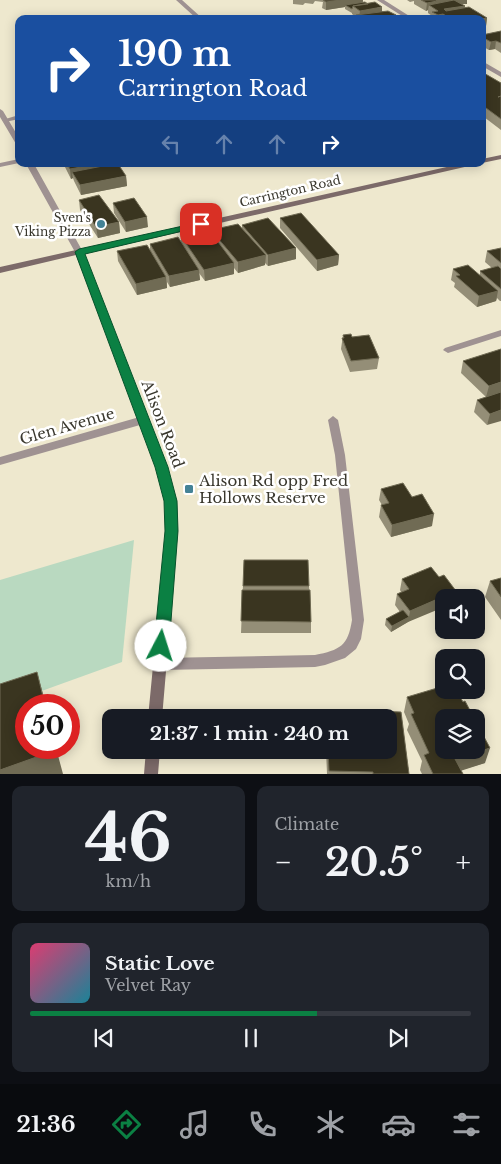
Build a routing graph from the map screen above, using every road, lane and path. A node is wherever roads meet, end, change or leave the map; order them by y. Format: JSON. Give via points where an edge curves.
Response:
{"nodes":[{"id":1,"x":179,"y":0,"type":"edge"},
{"id":2,"x":380,"y":0,"type":"edge"},
{"id":3,"x":196,"y":15,"type":"edge"},
{"id":4,"x":404,"y":15,"type":"edge"},
{"id":5,"x":486,"y":66,"type":"edge"},
{"id":6,"x":501,"y":75,"type":"edge"},
{"id":7,"x":0,"y":111,"type":"edge"},
{"id":8,"x":15,"y":118,"type":"edge"},
{"id":9,"x":5,"y":120,"type":"junction"},
{"id":10,"x":15,"y":137,"type":"edge"},
{"id":11,"x":501,"y":156,"type":"edge"},
{"id":12,"x":486,"y":160,"type":"edge"},
{"id":13,"x":15,"y":162,"type":"edge"},
{"id":14,"x":0,"y":165,"type":"edge"},
{"id":15,"x":32,"y":167,"type":"edge"},
{"id":16,"x":456,"y":167,"type":"edge"},
{"id":17,"x":79,"y":252,"type":"junction"},
{"id":18,"x":0,"y":270,"type":"edge"},
{"id":19,"x":501,"y":333,"type":"edge"},
{"id":20,"x":448,"y":350,"type":"dead end"},
{"id":21,"x":143,"y":420,"type":"junction"},
{"id":22,"x":333,"y":420,"type":"dead end"},
{"id":23,"x":0,"y":461,"type":"edge"},
{"id":24,"x":160,"y":664,"type":"junction"},
{"id":25,"x":156,"y":709,"type":"edge"},
{"id":26,"x":151,"y":759,"type":"edge"},
{"id":27,"x":150,"y":774,"type":"edge"}],
"edges":[{"from":1,"to":3,"type":"street"},
{"from":2,"to":4,"type":"street"},
{"from":5,"to":6,"type":"street"},
{"from":7,"to":9,"type":"street"},
{"from":8,"to":9,"type":"street"},
{"from":9,"to":10,"type":"street"},
{"from":11,"to":12,"type":"main road"},
{"from":13,"to":14,"type":"street"},
{"from":15,"to":17,"type":"street","name":"Alison Road"},
{"from":16,"to":17,"type":"main road","name":"Carrington Road"},
{"from":17,"to":18,"type":"main road","name":"Carrington Road"},
{"from":17,"to":21,"type":"main road","name":"Alison Road"},
{"from":19,"to":20,"type":"street"},
{"from":21,"to":23,"type":"street","name":"Glen Avenue"},
{"from":21,"to":24,"type":"main road","name":"Alison Road","via":[[167,484],[172,517]]},
{"from":22,"to":24,"type":"street","via":[[340,455],[358,620],[357,636],[349,649],[334,658],[315,661]]},
{"from":24,"to":25,"type":"main road","name":"Alison Road"},
{"from":26,"to":27,"type":"main road"}]}
